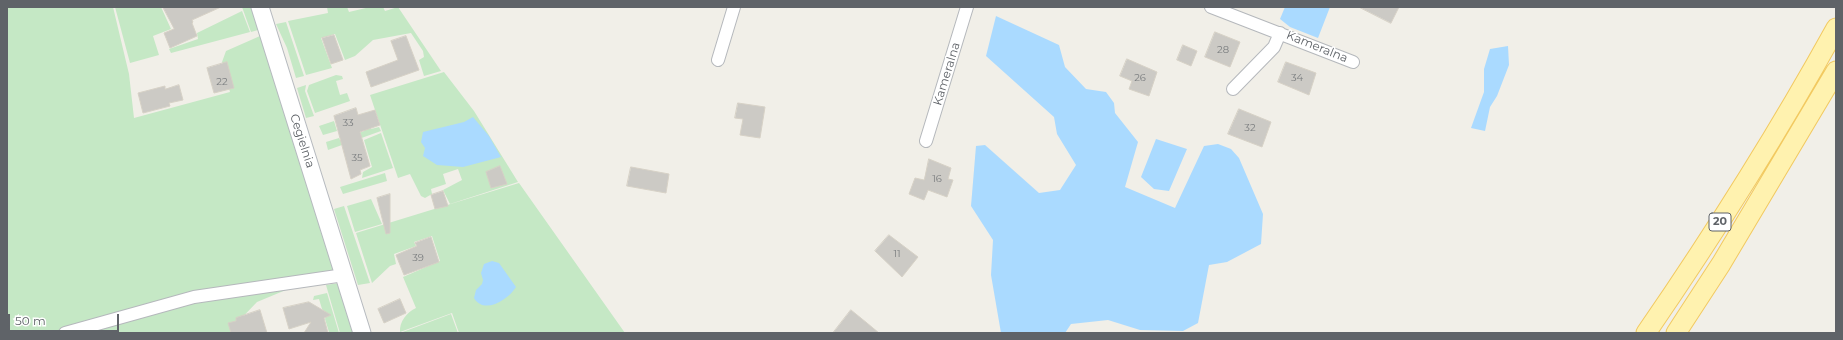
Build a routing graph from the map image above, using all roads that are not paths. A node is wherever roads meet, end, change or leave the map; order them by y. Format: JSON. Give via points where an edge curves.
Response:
{"nodes":[{"id":1,"x":260,"y":7,"type":"edge"},
{"id":2,"x":734,"y":7,"type":"edge"},
{"id":3,"x":967,"y":7,"type":"edge"},
{"id":4,"x":1211,"y":7,"type":"edge"},
{"id":5,"x":1836,"y":28,"type":"edge"},
{"id":6,"x":1280,"y":33,"type":"junction"},
{"id":7,"x":718,"y":60,"type":"dead end"},
{"id":8,"x":1353,"y":62,"type":"dead end"},
{"id":9,"x":1836,"y":72,"type":"edge"},
{"id":10,"x":1233,"y":89,"type":"dead end"},
{"id":11,"x":1836,"y":96,"type":"edge"},
{"id":12,"x":926,"y":141,"type":"dead end"},
{"id":13,"x":1785,"y":158,"type":"junction"},
{"id":14,"x":344,"y":275,"type":"junction"},
{"id":15,"x":65,"y":333,"type":"edge"},
{"id":16,"x":362,"y":333,"type":"edge"},
{"id":17,"x":1646,"y":333,"type":"edge"},
{"id":18,"x":1676,"y":333,"type":"edge"}],
"edges":[{"from":1,"to":14,"type":"street","name":"Cegielnia"},
{"from":2,"to":7,"type":"street"},
{"from":3,"to":12,"type":"street","name":"Kameralna"},
{"from":4,"to":6,"type":"street","name":"Kameralna"},
{"from":5,"to":17,"type":"main road","number":"20","via":[[1752,171]]},
{"from":6,"to":8,"type":"street","name":"Kameralna"},
{"from":6,"to":10,"type":"street","name":"Kameralna","via":[[1274,47]]},
{"from":9,"to":13,"type":"main road","number":"20"},
{"from":11,"to":13,"type":"main road","via":[[1815,127]]},
{"from":13,"to":18,"type":"main road","number":"20","via":[[1722,264]]},
{"from":14,"to":15,"type":"street","via":[[194,298]]},
{"from":14,"to":16,"type":"street","name":"Cegielnia"}]}
